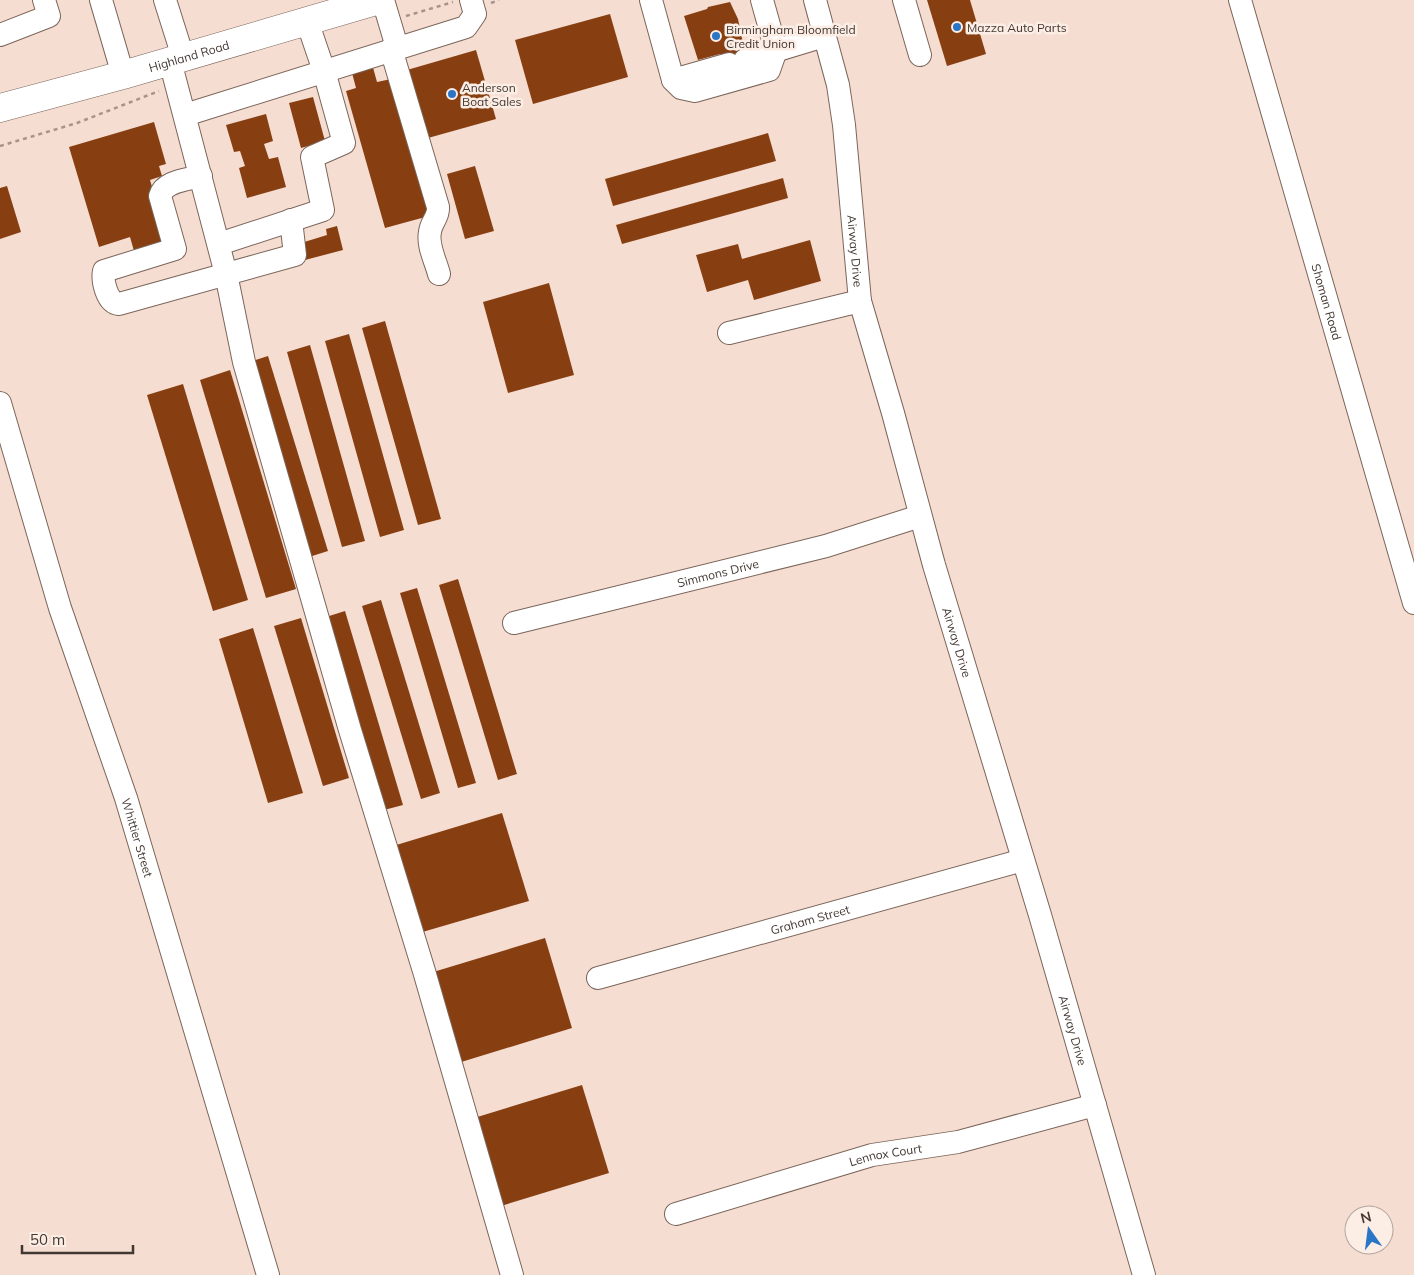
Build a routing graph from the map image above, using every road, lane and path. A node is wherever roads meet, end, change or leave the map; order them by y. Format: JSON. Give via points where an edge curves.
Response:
{"nodes":[{"id":1,"x":101,"y":0,"type":"edge"},
{"id":2,"x":165,"y":0,"type":"edge"},
{"id":3,"x":459,"y":0,"type":"edge"},
{"id":4,"x":471,"y":0,"type":"edge"},
{"id":5,"x":651,"y":0,"type":"edge"},
{"id":6,"x":762,"y":0,"type":"edge"},
{"id":7,"x":815,"y":0,"type":"edge"},
{"id":8,"x":904,"y":0,"type":"edge"},
{"id":9,"x":1240,"y":0,"type":"edge"},
{"id":10,"x":384,"y":7,"type":"edge"},
{"id":11,"x":46,"y":8,"type":"edge"},
{"id":12,"x":308,"y":21,"type":"junction"},
{"id":13,"x":0,"y":35,"type":"edge"},
{"id":14,"x":824,"y":36,"type":"junction"},
{"id":15,"x":394,"y":48,"type":"junction"},
{"id":16,"x":776,"y":50,"type":"junction"},
{"id":17,"x":920,"y":55,"type":"dead end"},
{"id":18,"x":176,"y":67,"type":"junction"},
{"id":19,"x":324,"y":71,"type":"junction"},
{"id":20,"x":123,"y":75,"type":"junction"},
{"id":21,"x":673,"y":80,"type":"junction"},
{"id":22,"x":0,"y":108,"type":"edge"},
{"id":23,"x":184,"y":115,"type":"junction"},
{"id":24,"x":0,"y":146,"type":"edge"},
{"id":25,"x":200,"y":176,"type":"junction"},
{"id":26,"x":291,"y":220,"type":"junction"},
{"id":27,"x":218,"y":244,"type":"junction"},
{"id":28,"x":175,"y":249,"type":"junction"},
{"id":29,"x":226,"y":274,"type":"junction"},
{"id":30,"x":439,"y":274,"type":"dead end"},
{"id":31,"x":185,"y":286,"type":"junction"},
{"id":32,"x":860,"y":300,"type":"junction"},
{"id":33,"x":729,"y":333,"type":"dead end"},
{"id":34,"x":0,"y":403,"type":"edge"},
{"id":35,"x":920,"y":516,"type":"junction"},
{"id":36,"x":1414,"y":603,"type":"edge"},
{"id":37,"x":514,"y":623,"type":"dead end"},
{"id":38,"x":1023,"y":860,"type":"junction"},
{"id":39,"x":598,"y":978,"type":"dead end"},
{"id":40,"x":1095,"y":1105,"type":"junction"},
{"id":41,"x":676,"y":1214,"type":"dead end"},
{"id":42,"x":268,"y":1275,"type":"edge"},
{"id":43,"x":512,"y":1275,"type":"edge"},
{"id":44,"x":1144,"y":1275,"type":"edge"}],
"edges":[{"from":1,"to":20,"type":"street"},
{"from":2,"to":18,"type":"street"},
{"from":3,"to":10,"type":"path"},
{"from":4,"to":15,"type":"street","via":[[476,14],[466,27]]},
{"from":5,"to":21,"type":"street"},
{"from":6,"to":16,"type":"street"},
{"from":7,"to":14,"type":"street","name":"Airway Drive"},
{"from":8,"to":17,"type":"street"},
{"from":9,"to":36,"type":"street","name":"Shoman Road"},
{"from":10,"to":12,"type":"highway","name":"Highland Road"},
{"from":10,"to":15,"type":"street"},
{"from":11,"to":13,"type":"street"},
{"from":12,"to":18,"type":"highway","name":"Highland Road"},
{"from":12,"to":19,"type":"street"},
{"from":14,"to":16,"type":"street"},
{"from":14,"to":32,"type":"street","name":"Airway Drive","via":[[838,85],[844,126]]},
{"from":15,"to":19,"type":"street"},
{"from":15,"to":30,"type":"street","via":[[438,206],[439,214],[429,238]]},
{"from":16,"to":21,"type":"street"},
{"from":16,"to":21,"type":"street","via":[[769,70],[695,91],[681,88]]},
{"from":18,"to":20,"type":"highway","name":"Highland Road"},
{"from":18,"to":23,"type":"street"},
{"from":18,"to":24,"type":"path","via":[[110,111]]},
{"from":19,"to":23,"type":"street"},
{"from":19,"to":26,"type":"street","via":[[344,143],[312,157],[323,210]]},
{"from":20,"to":22,"type":"highway","name":"Highland Road"},
{"from":23,"to":25,"type":"street"},
{"from":25,"to":27,"type":"street"},
{"from":25,"to":28,"type":"street","via":[[162,189],[160,196]]},
{"from":26,"to":27,"type":"street"},
{"from":26,"to":29,"type":"street","via":[[295,255]]},
{"from":27,"to":29,"type":"street"},
{"from":28,"to":31,"type":"street"},
{"from":28,"to":31,"type":"street","via":[[109,268],[103,277],[110,299],[119,304]]},
{"from":29,"to":31,"type":"street"},
{"from":29,"to":43,"type":"street","via":[[244,362]]},
{"from":32,"to":33,"type":"street"},
{"from":32,"to":35,"type":"street","name":"Airway Drive"},
{"from":34,"to":42,"type":"street","name":"Whittier Street","via":[[60,608],[126,798]]},
{"from":35,"to":37,"type":"street","name":"Simmons Drive","via":[[826,546]]},
{"from":35,"to":38,"type":"street","name":"Airway Drive"},
{"from":38,"to":39,"type":"street","name":"Graham Street"},
{"from":38,"to":40,"type":"street","name":"Airway Drive"},
{"from":40,"to":41,"type":"street","name":"Lennox Court","via":[[958,1142],[872,1155]]},
{"from":40,"to":44,"type":"street","name":"Airway Drive"}]}
